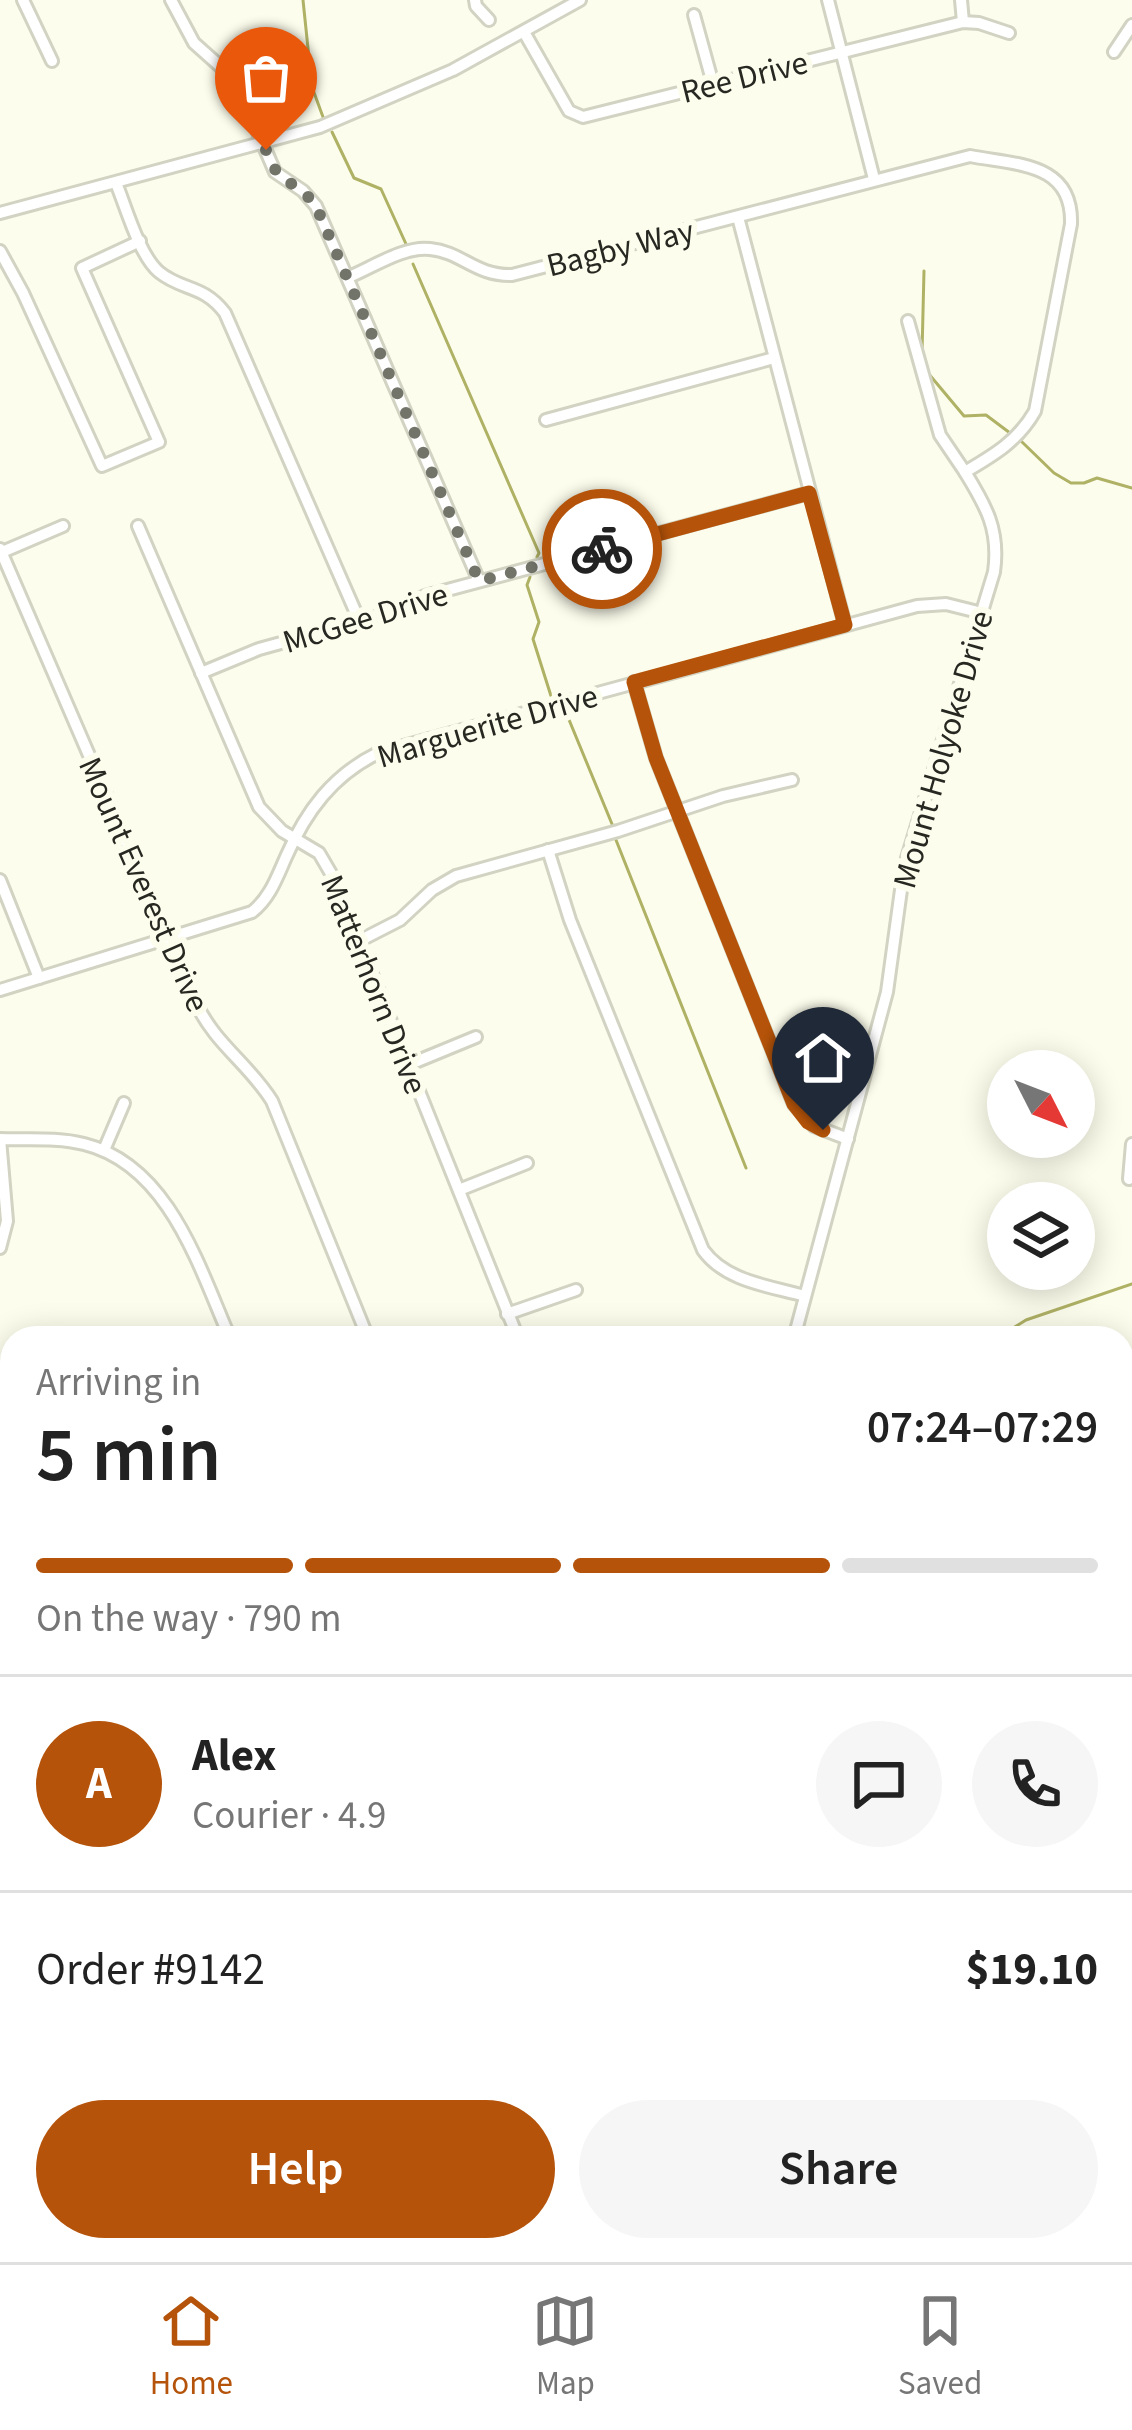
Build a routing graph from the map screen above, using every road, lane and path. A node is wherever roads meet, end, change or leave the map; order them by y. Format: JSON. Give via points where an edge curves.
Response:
{"nodes":[{"id":1,"x":23,"y":0,"type":"edge"},
{"id":2,"x":171,"y":0,"type":"edge"},
{"id":3,"x":475,"y":0,"type":"edge"},
{"id":4,"x":580,"y":0,"type":"edge"},
{"id":5,"x":828,"y":0,"type":"edge"},
{"id":6,"x":961,"y":0,"type":"edge"},
{"id":7,"x":694,"y":15,"type":"dead end"},
{"id":8,"x":489,"y":20,"type":"dead end"},
{"id":9,"x":963,"y":22,"type":"junction"},
{"id":10,"x":1132,"y":25,"type":"edge"},
{"id":11,"x":524,"y":32,"type":"junction"},
{"id":12,"x":1009,"y":33,"type":"dead end"},
{"id":13,"x":842,"y":52,"type":"junction"},
{"id":14,"x":1114,"y":52,"type":"dead end"},
{"id":15,"x":52,"y":62,"type":"dead end"},
{"id":16,"x":712,"y":84,"type":"junction"},
{"id":17,"x":263,"y":144,"type":"junction"},
{"id":18,"x":874,"y":178,"type":"junction"},
{"id":19,"x":116,"y":183,"type":"junction"},
{"id":20,"x":0,"y":214,"type":"edge"},
{"id":21,"x":738,"y":217,"type":"junction"},
{"id":22,"x":140,"y":241,"type":"junction"},
{"id":23,"x":0,"y":250,"type":"edge"},
{"id":24,"x":349,"y":277,"type":"junction"},
{"id":25,"x":908,"y":320,"type":"dead end"},
{"id":26,"x":774,"y":358,"type":"junction"},
{"id":27,"x":546,"y":419,"type":"dead end"},
{"id":28,"x":965,"y":472,"type":"junction"},
{"id":29,"x":809,"y":493,"type":"junction"},
{"id":30,"x":63,"y":526,"type":"dead end"},
{"id":31,"x":138,"y":526,"type":"dead end"},
{"id":32,"x":0,"y":551,"type":"edge"},
{"id":33,"x":479,"y":581,"type":"junction"},
{"id":34,"x":982,"y":613,"type":"junction"},
{"id":35,"x":359,"y":620,"type":"junction"},
{"id":36,"x":845,"y":625,"type":"junction"},
{"id":37,"x":201,"y":673,"type":"junction"},
{"id":38,"x":634,"y":682,"type":"junction"},
{"id":39,"x":793,"y":780,"type":"dead end"},
{"id":40,"x":677,"y":812,"type":"junction"},
{"id":41,"x":294,"y":838,"type":"junction"},
{"id":42,"x":548,"y":850,"type":"junction"},
{"id":43,"x":0,"y":880,"type":"edge"},
{"id":44,"x":168,"y":939,"type":"junction"},
{"id":45,"x":359,"y":941,"type":"junction"},
{"id":46,"x":39,"y":978,"type":"junction"},
{"id":47,"x":0,"y":990,"type":"edge"},
{"id":48,"x":476,"y":1037,"type":"dead end"},
{"id":49,"x":409,"y":1065,"type":"junction"},
{"id":50,"x":124,"y":1103,"type":"dead end"},
{"id":51,"x":0,"y":1139,"type":"edge"},
{"id":52,"x":848,"y":1139,"type":"junction"},
{"id":53,"x":1132,"y":1144,"type":"edge"},
{"id":54,"x":104,"y":1150,"type":"junction"},
{"id":55,"x":527,"y":1163,"type":"dead end"},
{"id":56,"x":1129,"y":1179,"type":"dead end"},
{"id":57,"x":458,"y":1190,"type":"junction"},
{"id":58,"x":0,"y":1248,"type":"edge"},
{"id":59,"x":576,"y":1290,"type":"dead end"},
{"id":60,"x":806,"y":1296,"type":"junction"},
{"id":61,"x":508,"y":1314,"type":"junction"},
{"id":62,"x":225,"y":1326,"type":"edge"},
{"id":63,"x":363,"y":1326,"type":"edge"},
{"id":64,"x":513,"y":1326,"type":"edge"},
{"id":65,"x":797,"y":1326,"type":"edge"}],
"edges":[{"from":1,"to":15,"type":"street"},
{"from":2,"to":17,"type":"street","via":[[194,43],[246,95]]},
{"from":3,"to":8,"type":"street"},
{"from":4,"to":11,"type":"street"},
{"from":5,"to":13,"type":"street"},
{"from":6,"to":9,"type":"street"},
{"from":7,"to":16,"type":"street"},
{"from":9,"to":12,"type":"street","name":"Ree Drive"},
{"from":9,"to":13,"type":"street","name":"Ree Drive"},
{"from":10,"to":14,"type":"street"},
{"from":11,"to":16,"type":"street","name":"Ree Drive","via":[[576,116]]},
{"from":11,"to":17,"type":"street","via":[[352,116]]},
{"from":13,"to":16,"type":"street","name":"Ree Drive"},
{"from":13,"to":18,"type":"street"},
{"from":17,"to":19,"type":"street"},
{"from":17,"to":24,"type":"street","via":[[275,172],[314,202]]},
{"from":18,"to":21,"type":"street","name":"Bagby Way"},
{"from":18,"to":28,"type":"street","name":"Bagby Way","via":[[970,156],[1039,169],[1068,195],[1067,246],[1035,411],[1004,449]]},
{"from":19,"to":20,"type":"street"},
{"from":19,"to":22,"type":"street"},
{"from":21,"to":24,"type":"street","name":"Bagby Way","via":[[512,274],[483,272],[424,248]]},
{"from":21,"to":26,"type":"street"},
{"from":22,"to":23,"type":"street","via":[[82,268],[159,442],[102,466]]},
{"from":22,"to":35,"type":"street","via":[[164,276],[208,295],[225,314]]},
{"from":24,"to":33,"type":"street"},
{"from":25,"to":28,"type":"street","via":[[940,435]]},
{"from":26,"to":27,"type":"street"},
{"from":26,"to":29,"type":"street"},
{"from":28,"to":34,"type":"street","name":"Mount Holyoke Drive","via":[[994,534]]},
{"from":29,"to":33,"type":"street","name":"McGee Drive"},
{"from":29,"to":36,"type":"street"},
{"from":30,"to":32,"type":"street"},
{"from":31,"to":37,"type":"street","name":"Matterhorn Drive"},
{"from":32,"to":44,"type":"street","name":"Mount Everest Drive"},
{"from":33,"to":35,"type":"street","name":"McGee Drive"},
{"from":34,"to":36,"type":"street","name":"Marguerite Drive","via":[[928,603]]},
{"from":34,"to":52,"type":"street","name":"Mount Holyoke Drive","via":[[904,868],[887,992]]},
{"from":35,"to":37,"type":"street","name":"McGee Drive"},
{"from":36,"to":38,"type":"street","name":"Marguerite Drive"},
{"from":37,"to":41,"type":"street","name":"Matterhorn Drive","via":[[260,807]]},
{"from":38,"to":40,"type":"street"},
{"from":38,"to":41,"type":"street","name":"Marguerite Drive","via":[[379,754],[328,789]]},
{"from":39,"to":40,"type":"street"},
{"from":40,"to":42,"type":"street"},
{"from":40,"to":52,"type":"street","via":[[794,1104],[814,1126]]},
{"from":41,"to":44,"type":"street","name":"Marguerite Drive","via":[[258,908]]},
{"from":41,"to":45,"type":"street","name":"Matterhorn Drive","via":[[326,863]]},
{"from":42,"to":45,"type":"street","via":[[456,876]]},
{"from":42,"to":60,"type":"street","via":[[703,1250],[735,1276]]},
{"from":43,"to":46,"type":"street"},
{"from":44,"to":46,"type":"street","name":"Marguerite Drive"},
{"from":44,"to":63,"type":"street","name":"Mount Everest Drive","via":[[212,1034],[272,1100]]},
{"from":45,"to":49,"type":"street","name":"Matterhorn Drive"},
{"from":46,"to":47,"type":"street","name":"Marguerite Drive"},
{"from":48,"to":49,"type":"street"},
{"from":49,"to":57,"type":"street","name":"Matterhorn Drive"},
{"from":50,"to":54,"type":"street"},
{"from":51,"to":54,"type":"street"},
{"from":51,"to":58,"type":"street","via":[[8,1222]]},
{"from":52,"to":60,"type":"street","name":"Mount Holyoke Drive"},
{"from":53,"to":56,"type":"street"},
{"from":54,"to":62,"type":"street","via":[[162,1199]]},
{"from":55,"to":57,"type":"street"},
{"from":57,"to":61,"type":"street","name":"Matterhorn Drive"},
{"from":59,"to":61,"type":"street"},
{"from":60,"to":65,"type":"street","name":"Mount Holyoke Drive"},
{"from":61,"to":64,"type":"street","name":"Matterhorn Drive"}]}
